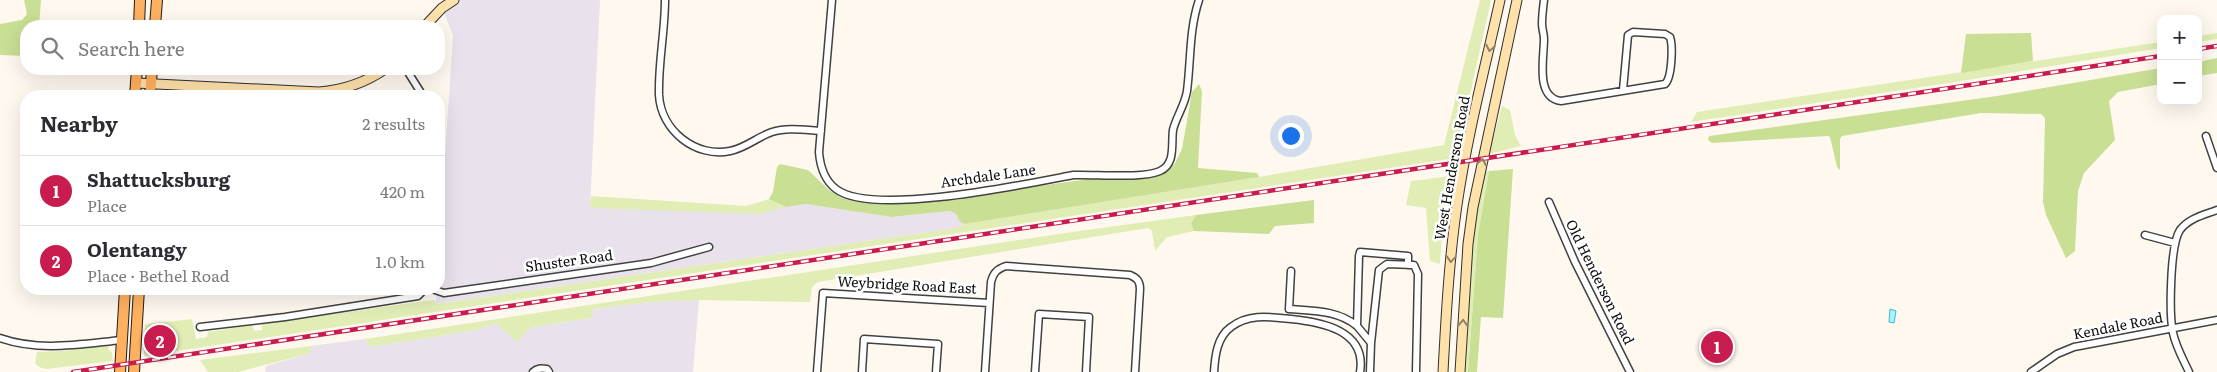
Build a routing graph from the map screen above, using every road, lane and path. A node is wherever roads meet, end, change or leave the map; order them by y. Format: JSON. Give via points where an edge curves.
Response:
{"nodes":[{"id":1,"x":140,"y":0,"type":"edge"},
{"id":2,"x":157,"y":0,"type":"edge"},
{"id":3,"x":454,"y":0,"type":"edge"},
{"id":4,"x":665,"y":0,"type":"edge"},
{"id":5,"x":832,"y":0,"type":"edge"},
{"id":6,"x":1199,"y":0,"type":"edge"},
{"id":7,"x":1500,"y":0,"type":"edge"},
{"id":8,"x":1517,"y":0,"type":"edge"},
{"id":9,"x":1544,"y":0,"type":"edge"},
{"id":10,"x":139,"y":20,"type":"edge"},
{"id":11,"x":155,"y":20,"type":"edge"},
{"id":12,"x":431,"y":20,"type":"edge"},
{"id":13,"x":136,"y":75,"type":"edge"},
{"id":14,"x":152,"y":75,"type":"edge"},
{"id":15,"x":375,"y":75,"type":"edge"},
{"id":16,"x":410,"y":75,"type":"edge"},
{"id":17,"x":136,"y":83,"type":"junction"},
{"id":18,"x":151,"y":84,"type":"junction"},
{"id":19,"x":135,"y":90,"type":"edge"},
{"id":20,"x":150,"y":90,"type":"edge"},
{"id":21,"x":277,"y":90,"type":"edge"},
{"id":22,"x":332,"y":90,"type":"edge"},
{"id":23,"x":419,"y":90,"type":"edge"},
{"id":24,"x":1623,"y":90,"type":"junction"},
{"id":25,"x":821,"y":131,"type":"junction"},
{"id":26,"x":2206,"y":136,"type":"dead end"},
{"id":27,"x":2217,"y":168,"type":"edge"},
{"id":28,"x":1549,"y":202,"type":"dead end"},
{"id":29,"x":2217,"y":210,"type":"edge"},
{"id":30,"x":2145,"y":235,"type":"dead end"},
{"id":31,"x":2175,"y":243,"type":"junction"},
{"id":32,"x":709,"y":247,"type":"dead end"},
{"id":33,"x":1408,"y":265,"type":"junction"},
{"id":34,"x":1291,"y":270,"type":"dead end"},
{"id":35,"x":445,"y":293,"type":"edge"},
{"id":36,"x":125,"y":295,"type":"edge"},
{"id":37,"x":132,"y":295,"type":"edge"},
{"id":38,"x":139,"y":295,"type":"edge"},
{"id":39,"x":419,"y":295,"type":"edge"},
{"id":40,"x":989,"y":303,"type":"junction"},
{"id":41,"x":2217,"y":320,"type":"edge"},
{"id":42,"x":1357,"y":326,"type":"junction"},
{"id":43,"x":200,"y":327,"type":"dead end"},
{"id":44,"x":2172,"y":328,"type":"junction"},
{"id":45,"x":0,"y":338,"type":"edge"},
{"id":46,"x":122,"y":340,"type":"junction"},
{"id":47,"x":136,"y":340,"type":"junction"},
{"id":48,"x":1371,"y":343,"type":"junction"},
{"id":49,"x":120,"y":372,"type":"edge"},
{"id":50,"x":134,"y":372,"type":"edge"},
{"id":51,"x":532,"y":372,"type":"edge"},
{"id":52,"x":550,"y":372,"type":"edge"},
{"id":53,"x":817,"y":372,"type":"edge"},
{"id":54,"x":862,"y":372,"type":"edge"},
{"id":55,"x":936,"y":372,"type":"edge"},
{"id":56,"x":985,"y":372,"type":"edge"},
{"id":57,"x":1035,"y":372,"type":"edge"},
{"id":58,"x":1086,"y":372,"type":"edge"},
{"id":59,"x":1135,"y":372,"type":"edge"},
{"id":60,"x":1214,"y":372,"type":"edge"},
{"id":61,"x":1360,"y":372,"type":"edge"},
{"id":62,"x":1370,"y":372,"type":"edge"},
{"id":63,"x":1416,"y":372,"type":"edge"},
{"id":64,"x":1443,"y":372,"type":"edge"},
{"id":65,"x":1460,"y":372,"type":"edge"},
{"id":66,"x":1630,"y":372,"type":"edge"},
{"id":67,"x":2031,"y":372,"type":"edge"},
{"id":68,"x":2190,"y":372,"type":"edge"}],
"edges":[{"from":1,"to":10,"type":"main road"},
{"from":2,"to":11,"type":"main road"},
{"from":3,"to":12,"type":"main road"},
{"from":4,"to":25,"type":"street","via":[[659,96],[673,130],[686,142],[708,152],[721,153],[733,151],[782,129]]},
{"from":5,"to":25,"type":"street","name":"Archdale Lane"},
{"from":6,"to":25,"type":"street","name":"Archdale Lane","via":[[1192,27],[1187,92],[1174,126],[1169,164],[1158,172],[1073,175],[907,200],[858,198],[835,188],[824,175],[820,160]]},
{"from":7,"to":64,"type":"main road","name":"West Henderson Road","one_way":true,"via":[[1457,205]]},
{"from":65,"to":8,"type":"main road","name":"West Henderson Road","one_way":true,"via":[[1473,207]]},
{"from":9,"to":24,"type":"street","via":[[1542,69],[1551,98],[1561,101]]},
{"from":13,"to":17,"type":"main road"},
{"from":14,"to":18,"type":"main road"},
{"from":15,"to":22,"type":"main road"},
{"from":16,"to":23,"type":"street"},
{"from":17,"to":18,"type":"main road"},
{"from":17,"to":19,"type":"main road"},
{"from":18,"to":20,"type":"main road"},
{"from":18,"to":21,"type":"main road"},
{"from":24,"to":24,"type":"street","via":[[1669,81],[1670,37],[1632,32],[1628,35]]},
{"from":26,"to":27,"type":"street"},
{"from":28,"to":66,"type":"street","name":"Old Henderson Road"},
{"from":29,"to":31,"type":"street","via":[[2185,224]]},
{"from":30,"to":31,"type":"street"},
{"from":31,"to":44,"type":"street"},
{"from":32,"to":35,"type":"street","name":"Shuster Road","via":[[651,263]]},
{"from":33,"to":42,"type":"street","via":[[1408,256],[1360,252]]},
{"from":33,"to":48,"type":"street","via":[[1387,264],[1379,270]]},
{"from":33,"to":63,"type":"street","via":[[1414,266],[1418,274]]},
{"from":34,"to":42,"type":"street","via":[[1289,309],[1334,313],[1348,318]]},
{"from":36,"to":46,"type":"main road"},
{"from":37,"to":47,"type":"main road","via":[[130,316]]},
{"from":38,"to":47,"type":"main road"},
{"from":39,"to":43,"type":"street","via":[[286,317]]},
{"from":40,"to":53,"type":"street","name":"Weybridge Road East","via":[[823,293]]},
{"from":40,"to":56,"type":"street","name":"Weybridge Road East"},
{"from":40,"to":59,"type":"street","name":"Weybridge Road East","via":[[993,274],[1006,266],[1137,278],[1140,290]]},
{"from":41,"to":44,"type":"street","name":"Kendale Road"},
{"from":42,"to":48,"type":"street"},
{"from":44,"to":67,"type":"street","name":"Kendale Road","via":[[2074,347],[2056,354]]},
{"from":44,"to":68,"type":"street","via":[[2175,342]]},
{"from":45,"to":46,"type":"street","via":[[52,347]]},
{"from":46,"to":49,"type":"main road"},
{"from":47,"to":50,"type":"main road"},
{"from":48,"to":62,"type":"street"},
{"from":51,"to":52,"type":"street","via":[[543,368]]},
{"from":54,"to":55,"type":"street","via":[[864,339],[938,344]]},
{"from":57,"to":58,"type":"street","via":[[1039,314],[1089,317]]},
{"from":60,"to":61,"type":"street","via":[[1217,351],[1225,334],[1240,322],[1261,316],[1315,322],[1336,328],[1353,341],[1359,354]]}]}
